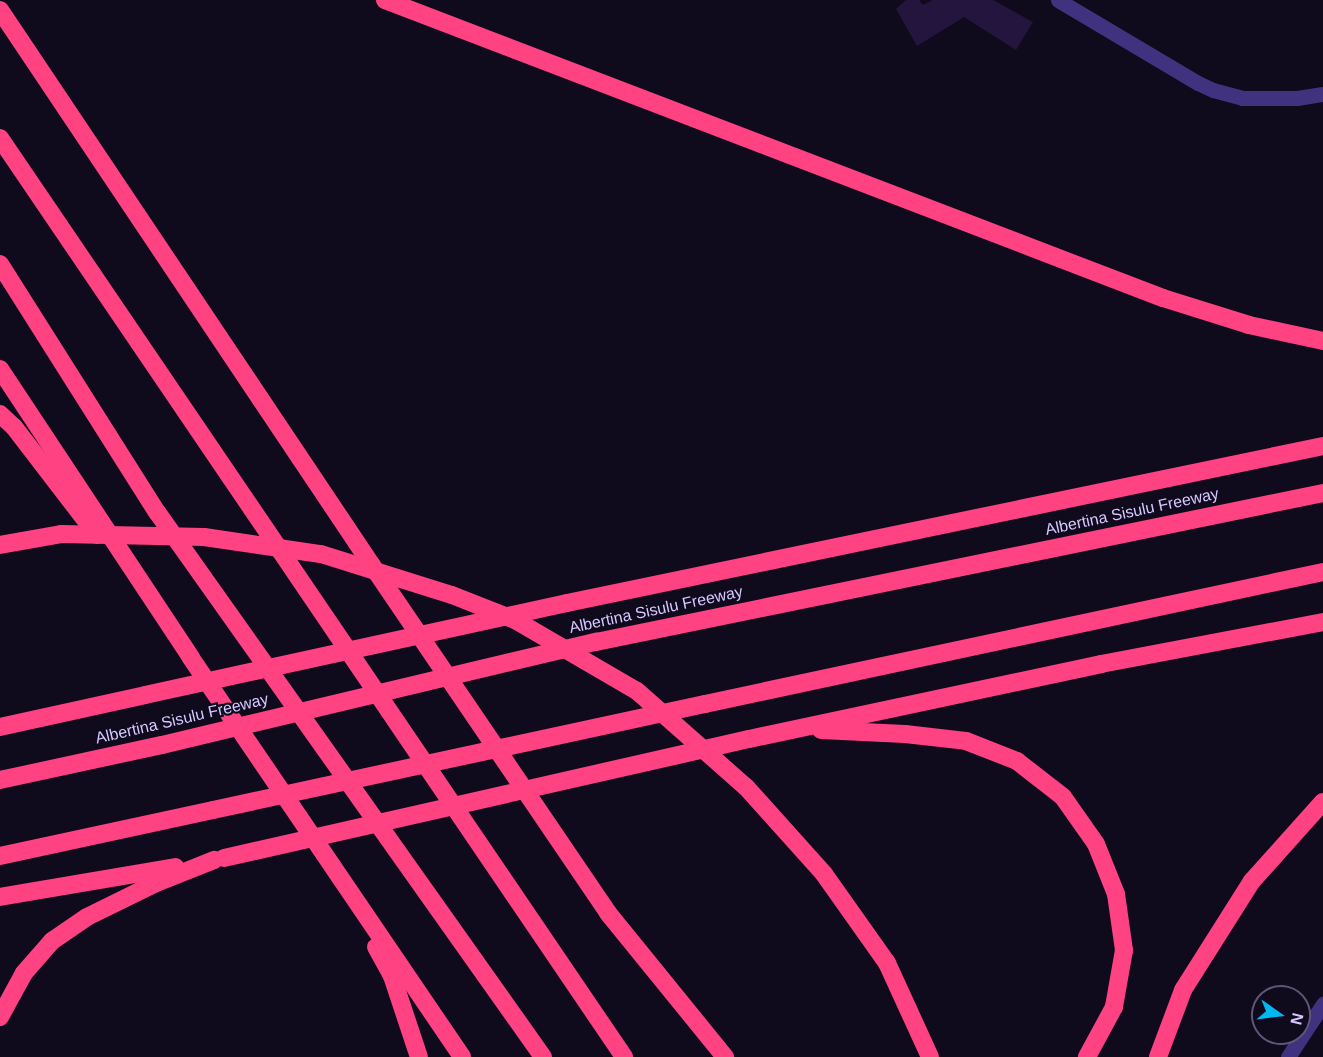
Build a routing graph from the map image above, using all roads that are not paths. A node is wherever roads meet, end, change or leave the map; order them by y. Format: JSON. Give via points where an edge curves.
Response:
{"nodes":[{"id":1,"x":385,"y":0,"type":"edge"},
{"id":2,"x":1058,"y":0,"type":"edge"},
{"id":3,"x":0,"y":10,"type":"edge"},
{"id":4,"x":1323,"y":94,"type":"edge"},
{"id":5,"x":0,"y":138,"type":"edge"},
{"id":6,"x":0,"y":264,"type":"edge"},
{"id":7,"x":1323,"y":341,"type":"edge"},
{"id":8,"x":0,"y":369,"type":"edge"},
{"id":9,"x":0,"y":414,"type":"edge"},
{"id":10,"x":1323,"y":446,"type":"edge"},
{"id":11,"x":1323,"y":493,"type":"edge"},
{"id":12,"x":0,"y":545,"type":"edge"},
{"id":13,"x":1323,"y":572,"type":"edge"},
{"id":14,"x":1323,"y":622,"type":"edge"},
{"id":15,"x":191,"y":658,"type":"junction"},
{"id":16,"x":0,"y":727,"type":"edge"},
{"id":17,"x":791,"y":729,"type":"junction"},
{"id":18,"x":0,"y":780,"type":"edge"},
{"id":19,"x":1323,"y":802,"type":"edge"},
{"id":20,"x":321,"y":848,"type":"junction"},
{"id":21,"x":0,"y":855,"type":"edge"},
{"id":22,"x":219,"y":859,"type":"junction"},
{"id":23,"x":0,"y":897,"type":"edge"},
{"id":24,"x":1323,"y":1004,"type":"edge"},
{"id":25,"x":0,"y":1017,"type":"edge"},
{"id":26,"x":418,"y":1057,"type":"edge"},
{"id":27,"x":462,"y":1057,"type":"edge"},
{"id":28,"x":543,"y":1057,"type":"edge"},
{"id":29,"x":624,"y":1057,"type":"edge"},
{"id":30,"x":725,"y":1057,"type":"edge"},
{"id":31,"x":930,"y":1057,"type":"edge"},
{"id":32,"x":1087,"y":1057,"type":"edge"},
{"id":33,"x":1158,"y":1057,"type":"edge"},
{"id":34,"x":1288,"y":1057,"type":"edge"}],
"edges":[{"from":1,"to":7,"type":"highway","via":[[1163,298],[1249,325]]},
{"from":2,"to":4,"type":"street","via":[[1213,90],[1242,98]]},
{"from":3,"to":30,"type":"highway","via":[[608,913]]},
{"from":5,"to":29,"type":"highway"},
{"from":6,"to":28,"type":"highway","via":[[157,512]]},
{"from":8,"to":15,"type":"highway"},
{"from":9,"to":15,"type":"highway"},
{"from":10,"to":16,"type":"highway","bridge":true,"via":[[567,603]]},
{"from":11,"to":18,"type":"highway","name":"Albertina Sisulu Freeway","bridge":true,"via":[[596,642]]},
{"from":12,"to":31,"type":"highway","bridge":true,"via":[[61,534],[215,538],[321,554],[452,595],[515,620],[637,691],[760,802],[824,874],[887,963]]},
{"from":13,"to":21,"type":"highway","bridge":true},
{"from":14,"to":17,"type":"highway"},
{"from":15,"to":20,"type":"highway"},
{"from":17,"to":22,"type":"highway","bridge":true},
{"from":17,"to":32,"type":"highway","via":[[966,741],[1017,761],[1063,797],[1096,844],[1116,894],[1124,951],[1114,1007]]},
{"from":19,"to":33,"type":"highway","via":[[1252,881],[1183,990]]},
{"from":20,"to":26,"type":"highway","via":[[392,976]]},
{"from":20,"to":27,"type":"highway"},
{"from":22,"to":23,"type":"highway"},
{"from":22,"to":25,"type":"highway","via":[[154,884],[87,917],[52,941],[24,973]]},
{"from":24,"to":34,"type":"street"}]}
